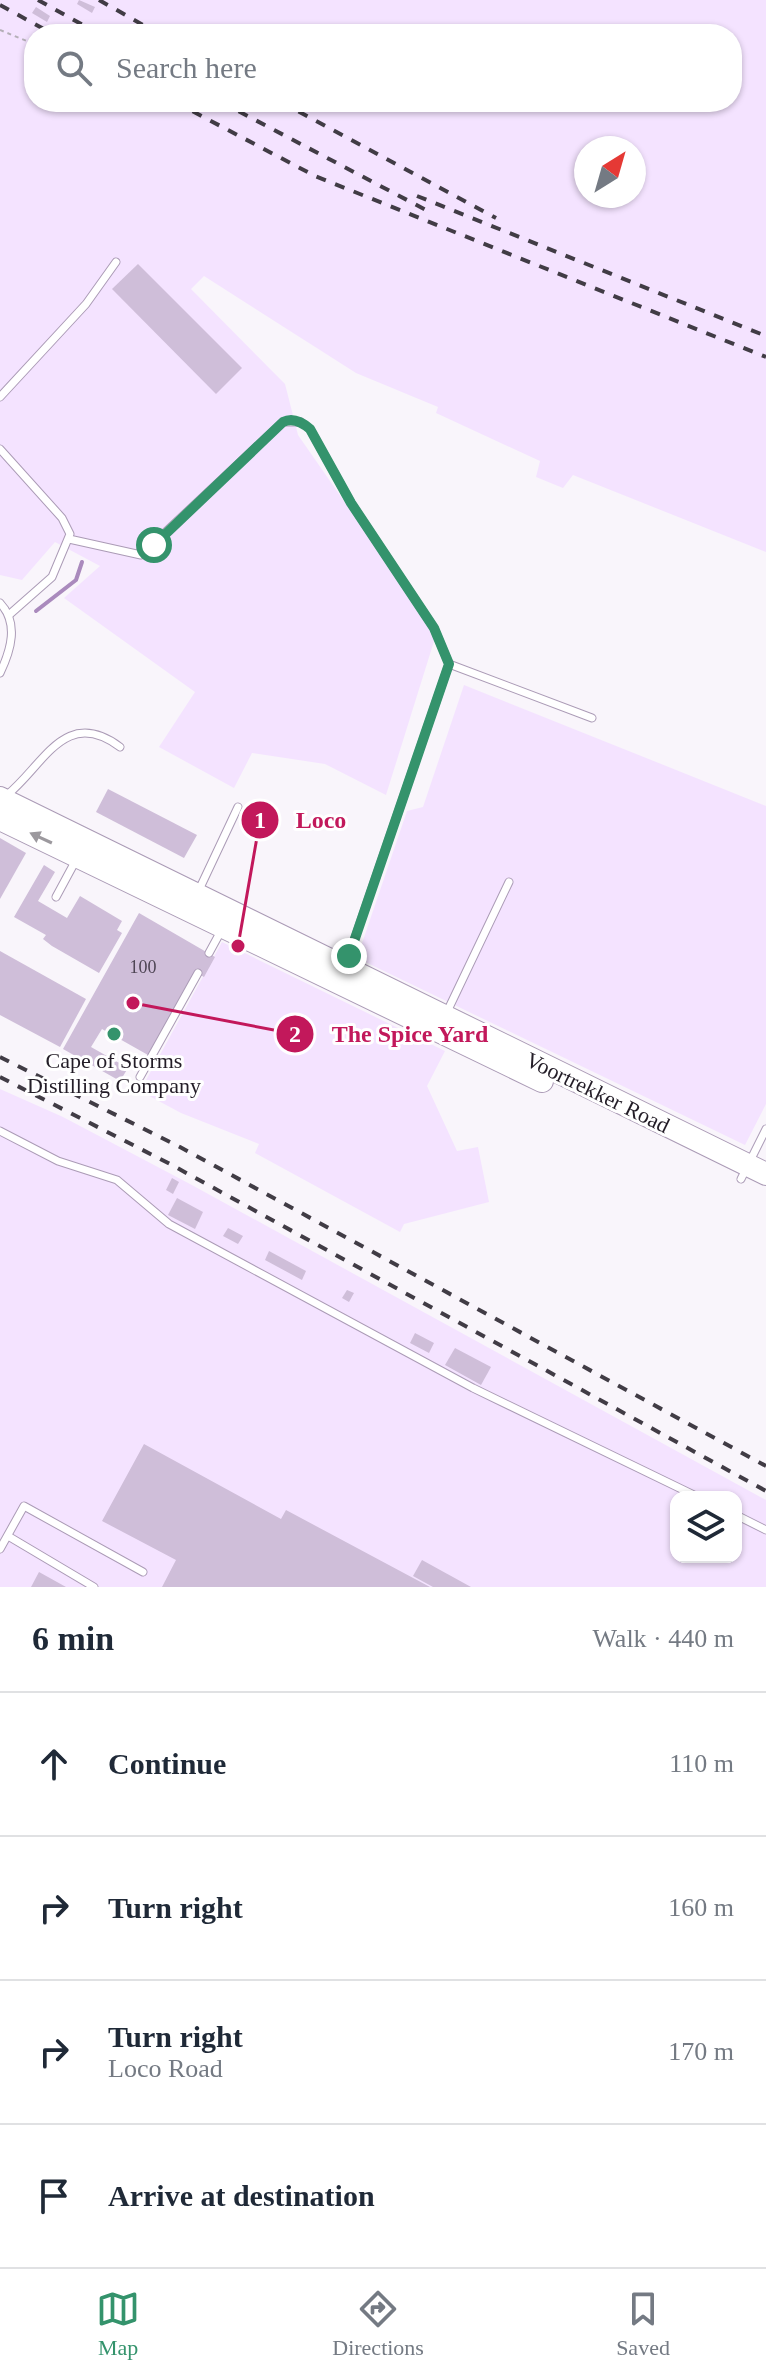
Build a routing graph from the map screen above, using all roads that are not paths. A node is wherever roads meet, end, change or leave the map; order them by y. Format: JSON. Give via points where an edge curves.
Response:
{"nodes":[{"id":1,"x":116,"y":262,"type":"dead end"},
{"id":2,"x":0,"y":397,"type":"edge"},
{"id":3,"x":0,"y":449,"type":"edge"},
{"id":4,"x":69,"y":539,"type":"junction"},
{"id":5,"x":0,"y":603,"type":"edge"},
{"id":6,"x":10,"y":614,"type":"junction"},
{"id":7,"x":449,"y":664,"type":"junction"},
{"id":8,"x":0,"y":673,"type":"edge"},
{"id":9,"x":592,"y":718,"type":"dead end"},
{"id":10,"x":120,"y":747,"type":"dead end"},
{"id":11,"x":1,"y":805,"type":"edge"},
{"id":12,"x":238,"y":807,"type":"dead end"},
{"id":13,"x":83,"y":848,"type":"junction"},
{"id":14,"x":509,"y":882,"type":"dead end"},
{"id":15,"x":56,"y":897,"type":"dead end"},
{"id":16,"x":193,"y":902,"type":"junction"},
{"id":17,"x":224,"y":926,"type":"junction"},
{"id":18,"x":209,"y":953,"type":"dead end"},
{"id":19,"x":198,"y":973,"type":"dead end"},
{"id":20,"x":342,"y":975,"type":"junction"},
{"id":21,"x":441,"y":1023,"type":"junction"},
{"id":22,"x":140,"y":1077,"type":"dead end"},
{"id":23,"x":766,"y":1129,"type":"edge"},
{"id":24,"x":0,"y":1131,"type":"edge"},
{"id":25,"x":752,"y":1173,"type":"edge"},
{"id":26,"x":766,"y":1191,"type":"edge"},
{"id":27,"x":686,"y":1491,"type":"edge"},
{"id":28,"x":742,"y":1518,"type":"edge"},
{"id":29,"x":766,"y":1530,"type":"edge"},
{"id":30,"x":8,"y":1536,"type":"junction"},
{"id":31,"x":0,"y":1549,"type":"edge"},
{"id":32,"x":143,"y":1572,"type":"dead end"},
{"id":33,"x":94,"y":1587,"type":"edge"}],
"edges":[{"from":1,"to":2,"type":"lane","via":[[86,304]]},
{"from":3,"to":4,"type":"lane","via":[[66,523]]},
{"from":4,"to":6,"type":"lane","via":[[52,577]]},
{"from":4,"to":7,"type":"lane","via":[[141,555],[283,422],[301,422],[434,628]]},
{"from":5,"to":6,"type":"lane"},
{"from":6,"to":8,"type":"lane","via":[[12,639]]},
{"from":7,"to":9,"type":"lane"},
{"from":7,"to":20,"type":"lane"},
{"from":10,"to":11,"type":"lane","via":[[81,731],[61,740]]},
{"from":11,"to":13,"type":"main road","name":"Voortrekker Road"},
{"from":12,"to":16,"type":"lane"},
{"from":13,"to":15,"type":"lane"},
{"from":13,"to":16,"type":"main road","name":"Voortrekker Road"},
{"from":14,"to":21,"type":"lane"},
{"from":16,"to":17,"type":"main road","name":"Voortrekker Road"},
{"from":16,"to":20,"type":"main road","name":"Voortrekker Road"},
{"from":17,"to":18,"type":"lane"},
{"from":17,"to":20,"type":"main road","name":"Voortrekker Road"},
{"from":19,"to":22,"type":"lane"},
{"from":20,"to":21,"type":"main road","name":"Voortrekker Road"},
{"from":21,"to":25,"type":"main road","name":"Voortrekker Road"},
{"from":23,"to":25,"type":"lane"},
{"from":24,"to":27,"type":"lane","via":[[58,1161],[117,1180],[169,1224],[473,1388]]},
{"from":25,"to":26,"type":"main road","name":"Voortrekker Road"},
{"from":28,"to":29,"type":"lane"},
{"from":30,"to":31,"type":"lane"},
{"from":30,"to":32,"type":"lane","via":[[24,1506]]},
{"from":30,"to":33,"type":"lane"}]}
